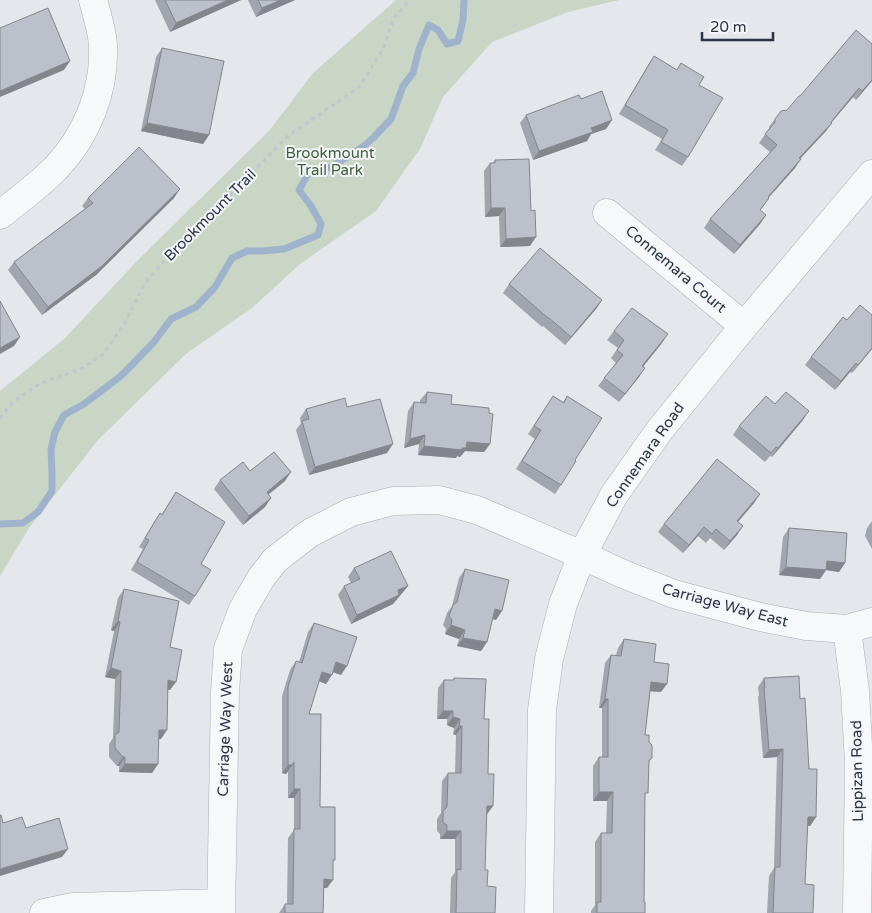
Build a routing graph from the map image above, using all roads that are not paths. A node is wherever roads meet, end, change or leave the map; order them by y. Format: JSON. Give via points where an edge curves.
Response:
{"nodes":[{"id":1,"x":94,"y":0,"type":"edge"},
{"id":2,"x":872,"y":174,"type":"edge"},
{"id":3,"x":607,"y":213,"type":"dead end"},
{"id":4,"x":0,"y":215,"type":"edge"},
{"id":5,"x":744,"y":326,"type":"junction"},
{"id":6,"x":582,"y":555,"type":"junction"},
{"id":7,"x":859,"y":625,"type":"edge"},
{"id":8,"x":221,"y":908,"type":"edge"},
{"id":9,"x":44,"y":913,"type":"edge"},
{"id":10,"x":539,"y":913,"type":"edge"},
{"id":11,"x":857,"y":913,"type":"edge"}],
"edges":[{"from":1,"to":4,"type":"street","via":[[103,45],[102,74],[88,123],[76,145],[56,168]]},
{"from":2,"to":5,"type":"street","name":"Connemara Road"},
{"from":3,"to":5,"type":"street","name":"Connemara Court"},
{"from":5,"to":6,"type":"street","name":"Connemara Road","via":[[659,431],[614,495]]},
{"from":6,"to":7,"type":"street","name":"Carriage Way East","via":[[674,594],[769,619],[806,626]]},
{"from":6,"to":8,"type":"street","name":"Carriage Way West","via":[[477,510],[439,500],[393,502],[351,512],[310,533],[276,560],[261,578],[243,610],[228,649]]},
{"from":6,"to":10,"type":"street","name":"Connemara Road","via":[[563,604],[549,659],[542,710]]},
{"from":7,"to":11,"type":"street","name":"Lippizan Road","via":[[855,691],[859,764]]},
{"from":8,"to":9,"type":"street","via":[[72,907]]}]}
